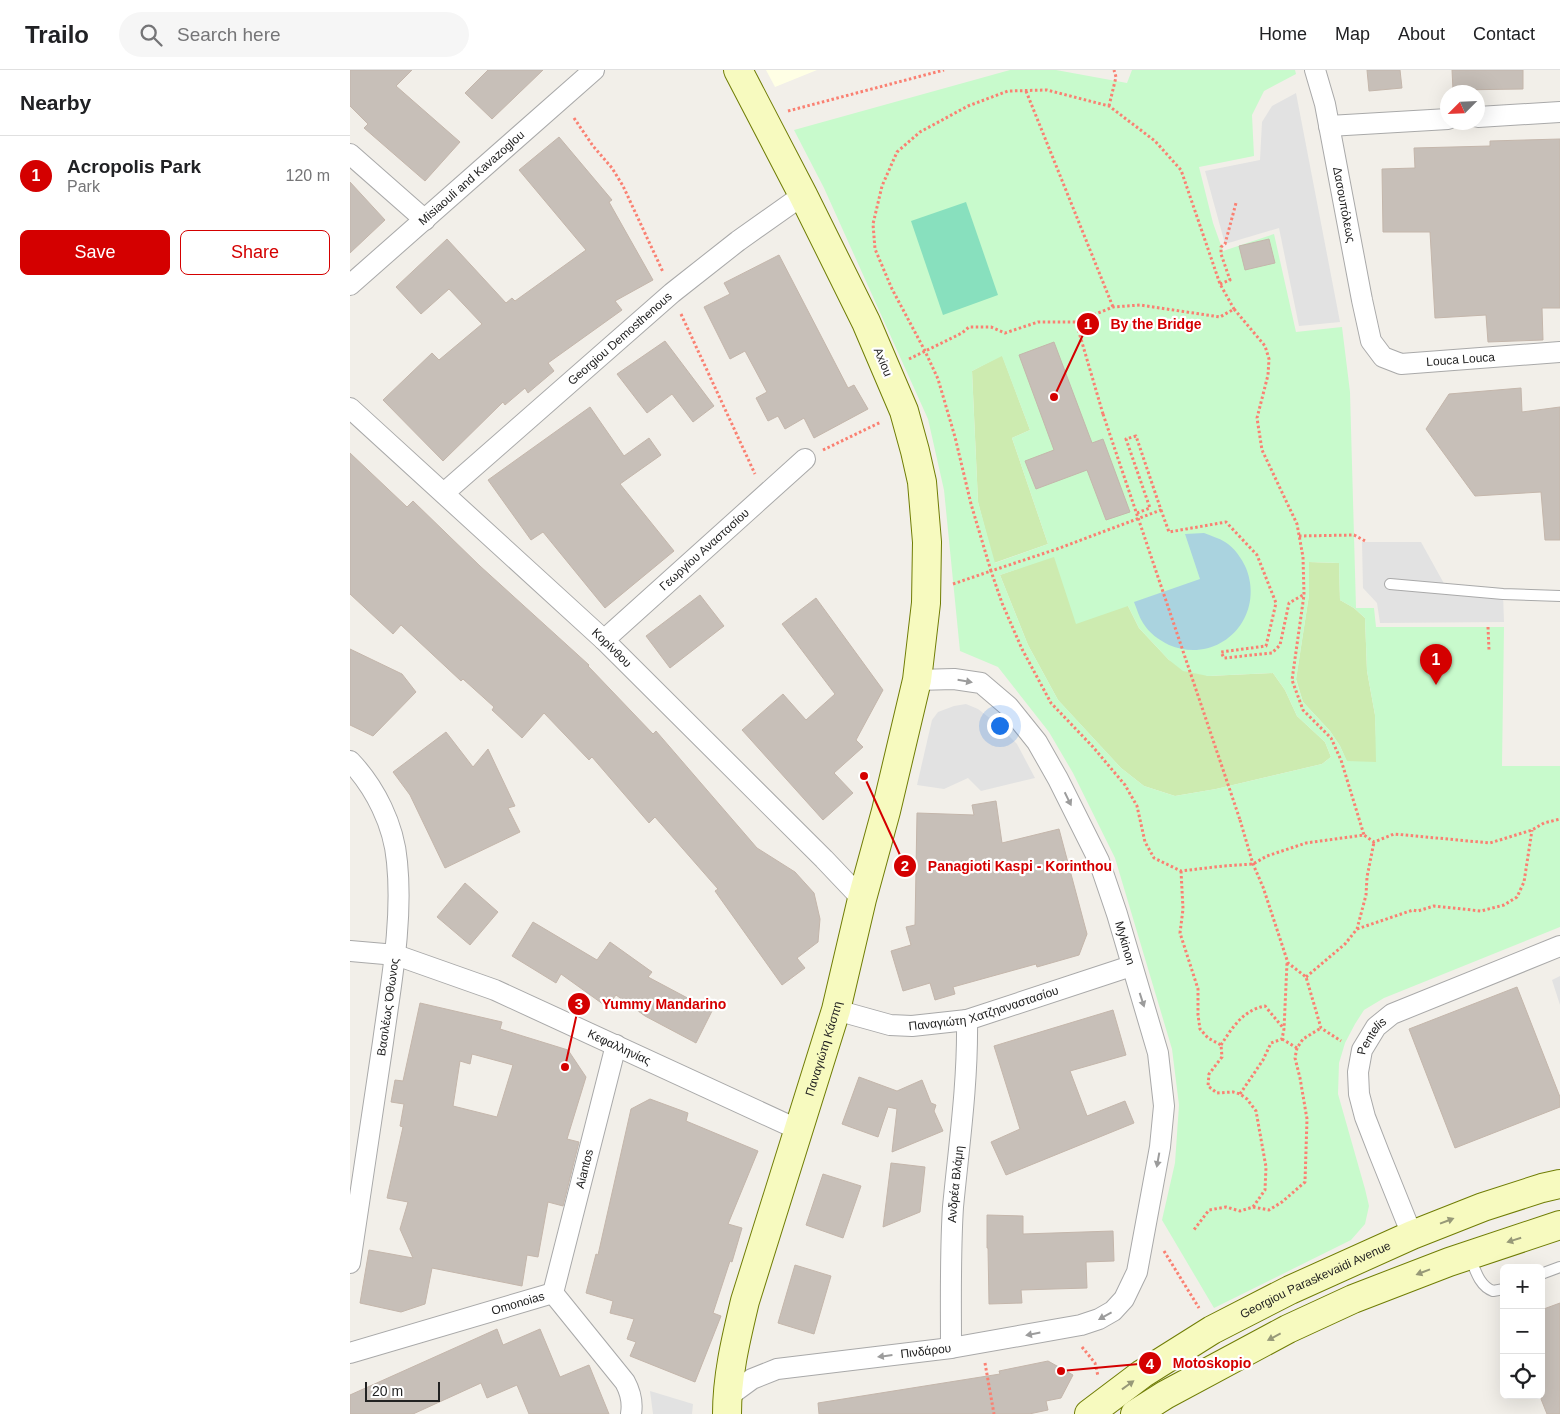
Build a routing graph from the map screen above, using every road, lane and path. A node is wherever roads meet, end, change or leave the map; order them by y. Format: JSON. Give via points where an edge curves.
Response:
{"nodes":[{"id":1,"x":738,"y":70,"type":"edge"},
{"id":2,"x":944,"y":70,"type":"edge"},
{"id":3,"x":1114,"y":70,"type":"edge"},
{"id":4,"x":1315,"y":70,"type":"edge"},
{"id":5,"x":588,"y":72,"type":"edge"},
{"id":6,"x":1026,"y":91,"type":"junction"},
{"id":7,"x":1110,"y":106,"type":"junction"},
{"id":8,"x":784,"y":112,"type":"dead end"},
{"id":9,"x":1560,"y":112,"type":"edge"},
{"id":10,"x":1485,"y":117,"type":"edge"},
{"id":11,"x":1440,"y":119,"type":"edge"},
{"id":12,"x":1329,"y":126,"type":"junction"},
{"id":13,"x":350,"y":154,"type":"edge"},
{"id":14,"x":803,"y":195,"type":"junction"},
{"id":15,"x":1236,"y":204,"type":"dead end"},
{"id":16,"x":425,"y":220,"type":"junction"},
{"id":17,"x":1220,"y":284,"type":"junction"},
{"id":18,"x":350,"y":285,"type":"edge"},
{"id":19,"x":1113,"y":307,"type":"junction"},
{"id":20,"x":1234,"y":309,"type":"junction"},
{"id":21,"x":1076,"y":322,"type":"junction"},
{"id":22,"x":1371,"y":340,"type":"joint"},
{"id":23,"x":925,"y":351,"type":"junction"},
{"id":24,"x":1560,"y":352,"type":"edge"},
{"id":25,"x":886,"y":371,"type":"junction"},
{"id":26,"x":350,"y":408,"type":"edge"},
{"id":27,"x":904,"y":411,"type":"junction"},
{"id":28,"x":805,"y":459,"type":"joint"},
{"id":29,"x":444,"y":493,"type":"junction"},
{"id":30,"x":1161,"y":510,"type":"junction"},
{"id":31,"x":1137,"y":513,"type":"junction"},
{"id":32,"x":1299,"y":536,"type":"junction"},
{"id":33,"x":1367,"y":542,"type":"dead end"},
{"id":34,"x":991,"y":570,"type":"junction"},
{"id":35,"x":1390,"y":584,"type":"dead end"},
{"id":36,"x":926,"y":594,"type":"junction"},
{"id":37,"x":1304,"y":595,"type":"junction"},
{"id":38,"x":1560,"y":596,"type":"edge"},
{"id":39,"x":1488,"y":627,"type":"dead end"},
{"id":40,"x":604,"y":640,"type":"junction"},
{"id":41,"x":1490,"y":650,"type":"dead end"},
{"id":42,"x":917,"y":680,"type":"junction"},
{"id":43,"x":350,"y":760,"type":"edge"},
{"id":44,"x":1560,"y":818,"type":"edge"},
{"id":45,"x":1532,"y":830,"type":"junction"},
{"id":46,"x":1364,"y":834,"type":"junction"},
{"id":47,"x":1374,"y":842,"type":"junction"},
{"id":48,"x":1253,"y":864,"type":"junction"},
{"id":49,"x":1182,"y":871,"type":"junction"},
{"id":50,"x":862,"y":899,"type":"junction"},
{"id":51,"x":1357,"y":928,"type":"junction"},
{"id":52,"x":1560,"y":946,"type":"edge"},
{"id":53,"x":350,"y":951,"type":"edge"},
{"id":54,"x":396,"y":955,"type":"junction"},
{"id":55,"x":1288,"y":963,"type":"junction"},
{"id":56,"x":1131,"y":966,"type":"junction"},
{"id":57,"x":1306,"y":977,"type":"junction"},
{"id":58,"x":836,"y":1010,"type":"junction"},
{"id":59,"x":967,"y":1020,"type":"junction"},
{"id":60,"x":1321,"y":1028,"type":"junction"},
{"id":61,"x":1284,"y":1029,"type":"junction"},
{"id":62,"x":1282,"y":1039,"type":"junction"},
{"id":63,"x":616,"y":1045,"type":"junction"},
{"id":64,"x":1221,"y":1045,"type":"junction"},
{"id":65,"x":1297,"y":1048,"type":"junction"},
{"id":66,"x":1362,"y":1050,"type":"junction"},
{"id":67,"x":1240,"y":1094,"type":"junction"},
{"id":68,"x":799,"y":1130,"type":"junction"},
{"id":69,"x":1560,"y":1184,"type":"edge"},
{"id":70,"x":1253,"y":1207,"type":"junction"},
{"id":71,"x":1145,"y":1220,"type":"junction"},
{"id":72,"x":1560,"y":1225,"type":"edge"},
{"id":73,"x":1193,"y":1231,"type":"dead end"},
{"id":74,"x":1412,"y":1235,"type":"junction"},
{"id":75,"x":1469,"y":1255,"type":"junction"},
{"id":76,"x":350,"y":1263,"type":"edge"},
{"id":77,"x":1560,"y":1267,"type":"edge"},
{"id":78,"x":1545,"y":1273,"type":"edge"},
{"id":79,"x":1500,"y":1290,"type":"edge"},
{"id":80,"x":553,"y":1293,"type":"junction"},
{"id":81,"x":1124,"y":1298,"type":"joint"},
{"id":82,"x":1067,"y":1327,"type":"junction"},
{"id":83,"x":1212,"y":1330,"type":"junction"},
{"id":84,"x":981,"y":1343,"type":"junction"},
{"id":85,"x":951,"y":1348,"type":"junction"},
{"id":86,"x":350,"y":1353,"type":"edge"},
{"id":87,"x":727,"y":1406,"type":"edge"},
{"id":88,"x":632,"y":1409,"type":"edge"},
{"id":89,"x":1096,"y":1409,"type":"edge"},
{"id":90,"x":994,"y":1414,"type":"edge"},
{"id":91,"x":1136,"y":1414,"type":"edge"}],
"edges":[{"from":1,"to":14,"type":"street","name":"Axiou"},
{"from":2,"to":8,"type":"path"},
{"from":3,"to":7,"type":"path","via":[[1116,78]]},
{"from":4,"to":12,"type":"street","name":"Δασουπόλεως"},
{"from":5,"to":16,"type":"street","name":"Misiaouli and Kavazoglou"},
{"from":6,"to":7,"type":"path","via":[[1047,90]]},
{"from":6,"to":19,"type":"path"},
{"from":6,"to":23,"type":"path","via":[[998,94],[920,132],[897,152],[882,186],[873,224],[875,249]]},
{"from":7,"to":17,"type":"path","via":[[1155,141],[1181,170]]},
{"from":9,"to":10,"type":"street"},
{"from":11,"to":12,"type":"street"},
{"from":12,"to":22,"type":"street","name":"Δασουπόλεως"},
{"from":13,"to":16,"type":"street"},
{"from":14,"to":25,"type":"street","name":"Axiou","via":[[866,322]]},
{"from":14,"to":29,"type":"street","name":"Georgiou Demosthenous","via":[[738,240],[672,293]]},
{"from":15,"to":17,"type":"path","via":[[1225,244],[1221,247],[1230,280]]},
{"from":16,"to":18,"type":"street","name":"Misiaouli and Kavazoglou"},
{"from":17,"to":20,"type":"path"},
{"from":19,"to":20,"type":"path","via":[[1140,305],[1220,317]]},
{"from":19,"to":21,"type":"path"},
{"from":20,"to":32,"type":"path","via":[[1265,346],[1269,359],[1257,418],[1262,450],[1297,524]]},
{"from":21,"to":23,"type":"path","via":[[1038,322],[1005,332],[991,327],[969,327]]},
{"from":21,"to":31,"type":"path","bridge":true},
{"from":22,"to":24,"type":"street","name":"Louca Louca","via":[[1383,357],[1401,364]]},
{"from":23,"to":25,"type":"path"},
{"from":23,"to":34,"type":"path","via":[[938,379]]},
{"from":25,"to":27,"type":"street","name":"Axiou"},
{"from":26,"to":29,"type":"street","name":"Κορίνθου"},
{"from":27,"to":28,"type":"path"},
{"from":27,"to":36,"type":"street","name":"Axiou","via":[[923,491],[927,542]]},
{"from":28,"to":40,"type":"street","name":"Γεωργίου Αναστασίου"},
{"from":29,"to":40,"type":"street","name":"Κορίνθου"},
{"from":30,"to":31,"type":"path","via":[[1136,436],[1126,439],[1150,508]]},
{"from":30,"to":34,"type":"path"},
{"from":30,"to":37,"type":"path","via":[[1169,532],[1226,522],[1257,555],[1276,603],[1266,646],[1221,652],[1224,658],[1272,654],[1280,644],[1290,603]]},
{"from":31,"to":48,"type":"path","bridge":true},
{"from":32,"to":33,"type":"path","via":[[1354,535]]},
{"from":32,"to":37,"type":"path"},
{"from":34,"to":36,"type":"path"},
{"from":34,"to":49,"type":"path","via":[[1022,649],[1051,703],[1125,785],[1137,806],[1145,842],[1154,858]]},
{"from":35,"to":38,"type":"lane"},
{"from":36,"to":42,"type":"street","name":"Axiou"},
{"from":37,"to":46,"type":"path","via":[[1292,680],[1303,710],[1331,738]]},
{"from":39,"to":41,"type":"path"},
{"from":40,"to":50,"type":"street","name":"Κορίνθου"},
{"from":42,"to":50,"type":"street","name":"Παναγιώτη Κάσπη"},
{"from":42,"to":56,"type":"street","name":"Mykinon","one_way":true,"via":[[954,679],[981,684],[1008,706],[1037,742],[1099,861]]},
{"from":43,"to":54,"type":"street","name":"Βασιλέως Όθωνος","via":[[380,804],[393,837],[398,892]]},
{"from":44,"to":45,"type":"path"},
{"from":45,"to":47,"type":"path","via":[[1490,843],[1394,834]]},
{"from":45,"to":51,"type":"path","via":[[1524,882],[1516,897],[1504,905],[1481,911],[1434,906]]},
{"from":46,"to":47,"type":"path"},
{"from":46,"to":48,"type":"path","via":[[1306,843]]},
{"from":47,"to":51,"type":"path"},
{"from":48,"to":49,"type":"path"},
{"from":48,"to":55,"type":"path"},
{"from":49,"to":64,"type":"path","via":[[1180,933],[1198,989],[1200,1029]]},
{"from":50,"to":58,"type":"street","name":"Παναγιώτη Κάσπη"},
{"from":51,"to":57,"type":"path","via":[[1345,944]]},
{"from":52,"to":66,"type":"street","name":"Pentelis","via":[[1392,1014],[1376,1027]]},
{"from":53,"to":54,"type":"street","name":"Κεφαλληνίας"},
{"from":54,"to":63,"type":"street","name":"Κεφαλληνίας","via":[[495,990]]},
{"from":54,"to":76,"type":"street","name":"Βασιλέως Όθωνος"},
{"from":55,"to":57,"type":"path"},
{"from":55,"to":61,"type":"path"},
{"from":56,"to":59,"type":"street","name":"Παναγιώτη Χατζηαναστασίου"},
{"from":56,"to":71,"type":"street","name":"Mykinon","one_way":true,"via":[[1158,1053],[1164,1106],[1160,1147]]},
{"from":57,"to":60,"type":"path"},
{"from":58,"to":59,"type":"street","name":"Παναγιώτη Χατζηαναστασίου","via":[[890,1025]]},
{"from":58,"to":68,"type":"street","name":"Παναγιώτη Κάσπη"},
{"from":59,"to":85,"type":"street","name":"Ανδρέα Βλάμη","via":[[967,1062],[953,1209]]},
{"from":60,"to":65,"type":"path","via":[[1303,1039]]},
{"from":60,"to":66,"type":"path"},
{"from":61,"to":62,"type":"path"},
{"from":61,"to":64,"type":"path","via":[[1264,1006],[1255,1008],[1231,1029]]},
{"from":62,"to":65,"type":"path"},
{"from":62,"to":67,"type":"path","via":[[1271,1043]]},
{"from":63,"to":68,"type":"street","name":"Κεφαλληνίας"},
{"from":63,"to":80,"type":"street","name":"Aiantos"},
{"from":64,"to":67,"type":"path","via":[[1222,1057],[1209,1074],[1208,1086],[1216,1094]]},
{"from":65,"to":70,"type":"path","via":[[1295,1058],[1307,1120],[1305,1182],[1269,1210]]},
{"from":66,"to":74,"type":"street","name":"Pentelis","via":[[1358,1072],[1365,1117]]},
{"from":67,"to":70,"type":"path","via":[[1256,1111],[1266,1167],[1264,1190]]},
{"from":68,"to":87,"type":"street","name":"Παναγιώτη Κάσπη","via":[[734,1343]]},
{"from":74,"to":69,"type":"street","name":"Georgiou Paraskevaidi Avenue","one_way":true,"via":[[1483,1207]]},
{"from":70,"to":73,"type":"path","via":[[1240,1211],[1226,1208],[1209,1210]]},
{"from":71,"to":81,"type":"street","name":"Mykinon","via":[[1137,1272]]},
{"from":71,"to":83,"type":"path"},
{"from":72,"to":75,"type":"street","one_way":true},
{"from":74,"to":83,"type":"street","name":"Georgiou Paraskevaidi Avenue","via":[[1290,1290]]},
{"from":75,"to":79,"type":"lane","via":[[1484,1286],[1493,1291]]},
{"from":75,"to":91,"type":"street","one_way":true,"via":[[1353,1299],[1288,1329]]},
{"from":77,"to":78,"type":"lane"},
{"from":80,"to":86,"type":"street","name":"Omonoias"},
{"from":80,"to":88,"type":"street","name":"Omonoias","via":[[626,1382]]},
{"from":81,"to":82,"type":"street","name":"Πινδάρου","one_way":true,"via":[[1113,1311],[1099,1319]]},
{"from":82,"to":84,"type":"street","name":"Πινδάρου","one_way":true},
{"from":82,"to":89,"type":"path","via":[[1095,1363]]},
{"from":89,"to":83,"type":"street","name":"Georgiou Paraskevaidi Avenue","one_way":true,"via":[[1156,1365]]},
{"from":84,"to":85,"type":"street","name":"Πινδάρου"},
{"from":84,"to":90,"type":"path"},
{"from":85,"to":87,"type":"street","name":"Πινδάρου","one_way":true,"via":[[777,1369],[752,1379]]}]}
